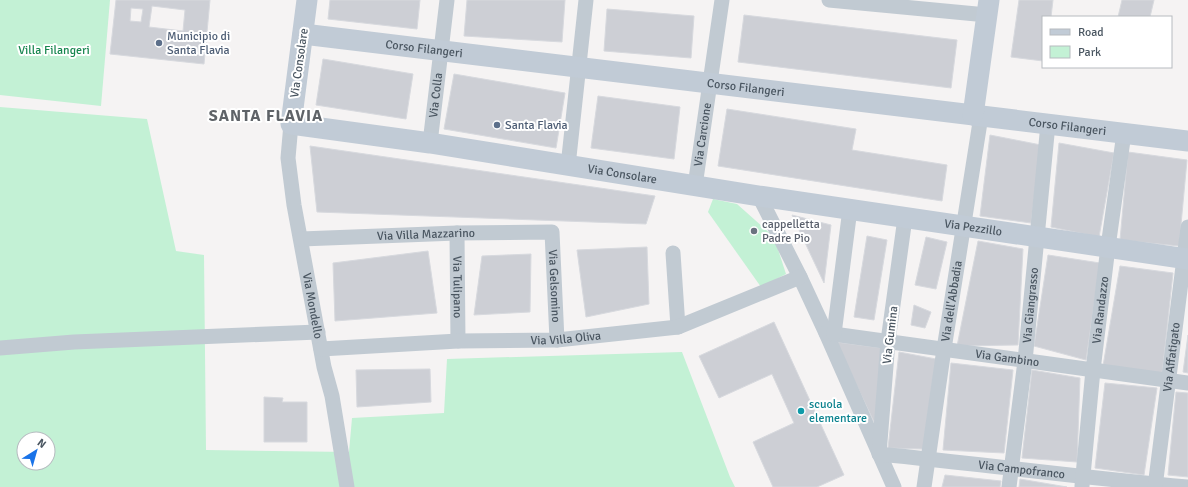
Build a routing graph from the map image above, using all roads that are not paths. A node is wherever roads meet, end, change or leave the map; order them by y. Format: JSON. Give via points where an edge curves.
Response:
{"nodes":[{"id":1,"x":308,"y":0,"type":"edge"},
{"id":2,"x":447,"y":0,"type":"edge"},
{"id":3,"x":586,"y":0,"type":"edge"},
{"id":4,"x":722,"y":0,"type":"edge"},
{"id":5,"x":829,"y":0,"type":"edge"},
{"id":6,"x":988,"y":8,"type":"edge"},
{"id":7,"x":303,"y":34,"type":"junction"},
{"id":8,"x":441,"y":50,"type":"junction"},
{"id":9,"x":580,"y":67,"type":"junction"},
{"id":10,"x":709,"y":83,"type":"junction"},
{"id":11,"x":977,"y":115,"type":"junction"},
{"id":12,"x":291,"y":124,"type":"junction"},
{"id":13,"x":1048,"y":124,"type":"junction"},
{"id":14,"x":1124,"y":133,"type":"junction"},
{"id":15,"x":1188,"y":141,"type":"edge"},
{"id":16,"x":430,"y":143,"type":"junction"},
{"id":17,"x":568,"y":166,"type":"junction"},
{"id":18,"x":695,"y":186,"type":"junction"},
{"id":19,"x":759,"y":196,"type":"junction"},
{"id":20,"x":850,"y":210,"type":"junction"},
{"id":21,"x":905,"y":218,"type":"junction"},
{"id":22,"x":964,"y":226,"type":"junction"},
{"id":23,"x":1188,"y":227,"type":"edge"},
{"id":24,"x":552,"y":232,"type":"joint"},
{"id":25,"x":457,"y":233,"type":"junction"},
{"id":26,"x":1037,"y":237,"type":"junction"},
{"id":27,"x":301,"y":239,"type":"junction"},
{"id":28,"x":1108,"y":247,"type":"junction"},
{"id":29,"x":674,"y":253,"type":"dead end"},
{"id":30,"x":1186,"y":259,"type":"edge"},
{"id":31,"x":800,"y":277,"type":"junction"},
{"id":32,"x":678,"y":327,"type":"junction"},
{"id":33,"x":318,"y":332,"type":"junction"},
{"id":34,"x":830,"y":333,"type":"junction"},
{"id":35,"x":557,"y":340,"type":"junction"},
{"id":36,"x":458,"y":341,"type":"junction"},
{"id":37,"x":888,"y":341,"type":"junction"},
{"id":38,"x":0,"y":348,"type":"edge"},
{"id":39,"x":320,"y":349,"type":"junction"},
{"id":40,"x":944,"y":349,"type":"junction"},
{"id":41,"x":1024,"y":360,"type":"junction"},
{"id":42,"x":1094,"y":370,"type":"junction"},
{"id":43,"x":1168,"y":380,"type":"junction"},
{"id":44,"x":1188,"y":383,"type":"edge"},
{"id":45,"x":879,"y":454,"type":"junction"},
{"id":46,"x":928,"y":459,"type":"junction"},
{"id":47,"x":1012,"y":468,"type":"junction"},
{"id":48,"x":1082,"y":482,"type":"edge"},
{"id":49,"x":1155,"y":485,"type":"edge"},
{"id":50,"x":347,"y":487,"type":"edge"},
{"id":51,"x":894,"y":487,"type":"edge"},
{"id":52,"x":924,"y":487,"type":"edge"},
{"id":53,"x":1009,"y":487,"type":"edge"},
{"id":54,"x":1188,"y":487,"type":"edge"}],
"edges":[{"from":1,"to":7,"type":"street","name":"Via Consolare"},
{"from":2,"to":8,"type":"street","name":"Via Colla"},
{"from":3,"to":9,"type":"street"},
{"from":4,"to":10,"type":"street","name":"Via Carcione"},
{"from":5,"to":6,"type":"street"},
{"from":6,"to":11,"type":"street"},
{"from":7,"to":8,"type":"street","name":"Corso Filangeri"},
{"from":7,"to":12,"type":"street","name":"Via Consolare"},
{"from":8,"to":9,"type":"street","name":"Corso Filangeri"},
{"from":8,"to":16,"type":"street","name":"Via Colla"},
{"from":9,"to":10,"type":"street","name":"Corso Filangeri"},
{"from":9,"to":17,"type":"street"},
{"from":10,"to":11,"type":"street","name":"Corso Filangeri"},
{"from":10,"to":18,"type":"street","name":"Via Carcione"},
{"from":11,"to":13,"type":"street","name":"Corso Filangeri"},
{"from":11,"to":22,"type":"street","name":"Via dell'Abbadia"},
{"from":12,"to":16,"type":"street","name":"Via Consolare"},
{"from":12,"to":27,"type":"street","name":"Via Mondello","via":[[288,158]]},
{"from":13,"to":14,"type":"street","name":"Corso Filangeri"},
{"from":13,"to":26,"type":"street","name":"Via Giangrasso"},
{"from":14,"to":15,"type":"street","name":"Corso Filangeri"},
{"from":14,"to":28,"type":"street","name":"Via Randazzo"},
{"from":16,"to":17,"type":"street","name":"Via Consolare"},
{"from":17,"to":18,"type":"street","name":"Via Consolare"},
{"from":18,"to":19,"type":"street","name":"Via Consolare"},
{"from":19,"to":20,"type":"street","name":"Via Pezzillo"},
{"from":19,"to":31,"type":"street"},
{"from":20,"to":21,"type":"street","name":"Via Pezzillo"},
{"from":20,"to":34,"type":"street"},
{"from":21,"to":22,"type":"street","name":"Via Pezzillo"},
{"from":21,"to":37,"type":"street","name":"Via Gumina"},
{"from":22,"to":26,"type":"street","name":"Via Pezzillo"},
{"from":22,"to":40,"type":"street","name":"Via dell'Abbadia"},
{"from":23,"to":30,"type":"street","name":"Via Affatigato"},
{"from":24,"to":25,"type":"street","name":"Via Villa Mazzarino"},
{"from":24,"to":35,"type":"street","name":"Via Gelsomino"},
{"from":25,"to":27,"type":"street","name":"Via Villa Mazzarino"},
{"from":25,"to":36,"type":"street","name":"Via Tulipano"},
{"from":26,"to":28,"type":"street","name":"Via Pezzillo"},
{"from":26,"to":41,"type":"street","name":"Via Giangrasso"},
{"from":27,"to":33,"type":"street","name":"Via Mondello"},
{"from":28,"to":30,"type":"street","name":"Via Pezzillo"},
{"from":28,"to":42,"type":"street","name":"Via Randazzo"},
{"from":29,"to":32,"type":"street"},
{"from":30,"to":43,"type":"street","name":"Via Affatigato"},
{"from":31,"to":32,"type":"street","name":"Via Villa Oliva"},
{"from":31,"to":34,"type":"street"},
{"from":32,"to":35,"type":"street","name":"Via Villa Oliva"},
{"from":33,"to":38,"type":"street","via":[[81,341]]},
{"from":33,"to":39,"type":"street","name":"Via Mondello"},
{"from":34,"to":37,"type":"street","name":"Via Gambino"},
{"from":34,"to":45,"type":"street"},
{"from":35,"to":36,"type":"street","name":"Via Villa Oliva"},
{"from":36,"to":39,"type":"street","name":"Via Villa Oliva"},
{"from":37,"to":40,"type":"street","name":"Via Gambino"},
{"from":37,"to":45,"type":"street","name":"Via Gumina"},
{"from":39,"to":50,"type":"street","name":"Via Mondello","via":[[332,396]]},
{"from":40,"to":41,"type":"street","name":"Via Gambino"},
{"from":40,"to":46,"type":"street","name":"Via dell'Abbadia"},
{"from":41,"to":42,"type":"street","name":"Via Gambino"},
{"from":41,"to":47,"type":"street","name":"Via Giangrasso"},
{"from":42,"to":43,"type":"street","name":"Via Gambino"},
{"from":42,"to":48,"type":"street","name":"Via Randazzo"},
{"from":43,"to":44,"type":"street","name":"Via Gambino"},
{"from":43,"to":49,"type":"street","name":"Via Affatigato"},
{"from":45,"to":46,"type":"street","name":"Via Campofranco"},
{"from":45,"to":51,"type":"street"},
{"from":46,"to":47,"type":"street","name":"Via Campofranco"},
{"from":46,"to":52,"type":"street","name":"Via dell'Abbadia"},
{"from":47,"to":48,"type":"street","name":"Via Campofranco"},
{"from":47,"to":53,"type":"street","name":"Via Giangrasso"},
{"from":48,"to":49,"type":"street","name":"Via Campofranco"},
{"from":49,"to":54,"type":"street","name":"Via Campofranco"}]}
